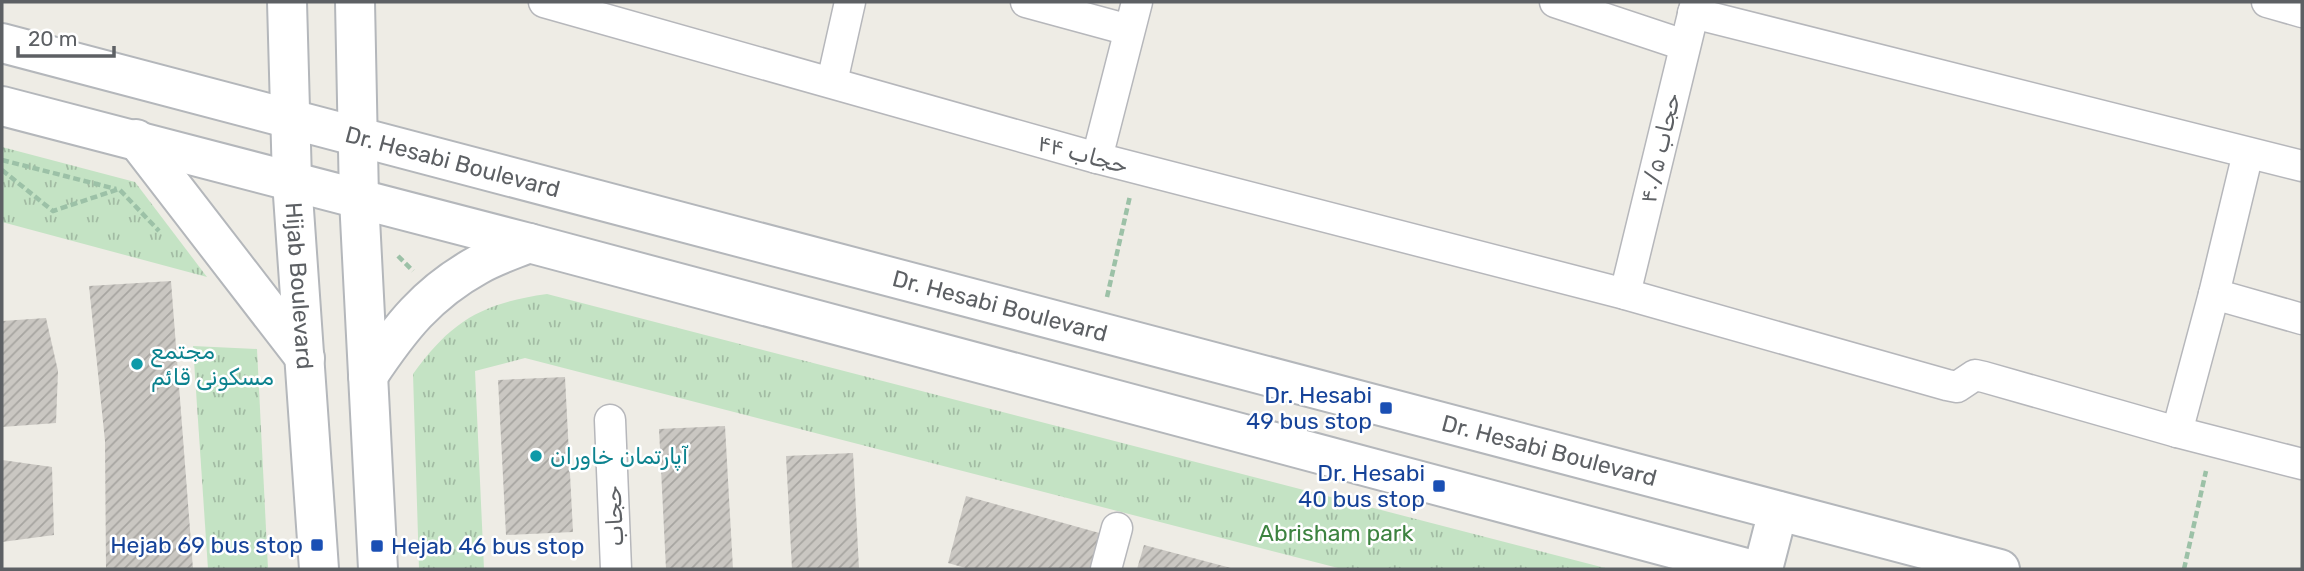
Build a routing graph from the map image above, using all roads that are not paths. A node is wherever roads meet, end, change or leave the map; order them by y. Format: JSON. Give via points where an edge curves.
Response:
{"nodes":[{"id":1,"x":287,"y":2,"type":"edge"},
{"id":2,"x":355,"y":2,"type":"edge"},
{"id":3,"x":544,"y":2,"type":"edge"},
{"id":4,"x":850,"y":2,"type":"edge"},
{"id":5,"x":1026,"y":2,"type":"edge"},
{"id":6,"x":1137,"y":2,"type":"edge"},
{"id":7,"x":1555,"y":2,"type":"edge"},
{"id":8,"x":2267,"y":2,"type":"edge"},
{"id":9,"x":1695,"y":7,"type":"edge"},
{"id":10,"x":596,"y":8,"type":"edge"},
{"id":11,"x":2302,"y":12,"type":"edge"},
{"id":12,"x":1129,"y":30,"type":"junction"},
{"id":13,"x":2,"y":43,"type":"edge"},
{"id":14,"x":1684,"y":45,"type":"junction"},
{"id":15,"x":832,"y":82,"type":"junction"},
{"id":16,"x":2,"y":106,"type":"edge"},
{"id":17,"x":289,"y":119,"type":"junction"},
{"id":18,"x":357,"y":136,"type":"junction"},
{"id":19,"x":136,"y":139,"type":"junction"},
{"id":20,"x":2248,"y":153,"type":"junction"},
{"id":21,"x":1097,"y":158,"type":"junction"},
{"id":22,"x":2302,"y":166,"type":"edge"},
{"id":23,"x":292,"y":181,"type":"junction"},
{"id":24,"x":359,"y":199,"type":"junction"},
{"id":25,"x":529,"y":243,"type":"junction"},
{"id":26,"x":1625,"y":294,"type":"junction"},
{"id":27,"x":2214,"y":295,"type":"junction"},
{"id":28,"x":2302,"y":319,"type":"edge"},
{"id":29,"x":305,"y":358,"type":"junction"},
{"id":30,"x":368,"y":376,"type":"junction"},
{"id":31,"x":610,"y":420,"type":"dead end"},
{"id":32,"x":2176,"y":432,"type":"junction"},
{"id":33,"x":2302,"y":464,"type":"edge"},
{"id":34,"x":1778,"y":511,"type":"junction"},
{"id":35,"x":1116,"y":528,"type":"dead end"},
{"id":36,"x":319,"y":569,"type":"edge"},
{"id":37,"x":378,"y":569,"type":"edge"},
{"id":38,"x":616,"y":569,"type":"edge"},
{"id":39,"x":1106,"y":569,"type":"edge"},
{"id":40,"x":1750,"y":569,"type":"edge"},
{"id":41,"x":1763,"y":569,"type":"edge"},
{"id":42,"x":2000,"y":569,"type":"edge"}],
"edges":[{"from":1,"to":17,"type":"main road","name":"Hijab Boulevard"},
{"from":2,"to":18,"type":"main road"},
{"from":3,"to":10,"type":"street","name":"حجاب ۴۴"},
{"from":4,"to":15,"type":"street"},
{"from":5,"to":12,"type":"street"},
{"from":6,"to":12,"type":"street"},
{"from":7,"to":14,"type":"street"},
{"from":8,"to":11,"type":"street"},
{"from":9,"to":14,"type":"street","name":"حجاب ۴۰/۵"},
{"from":9,"to":20,"type":"street"},
{"from":10,"to":15,"type":"street","name":"حجاب ۴۴"},
{"from":12,"to":21,"type":"street"},
{"from":13,"to":17,"type":"main road","name":"Dr. Hesabi Boulevard"},
{"from":14,"to":26,"type":"street","name":"حجاب ۴۰/۵"},
{"from":15,"to":21,"type":"street","name":"حجاب ۴۴"},
{"from":16,"to":19,"type":"main road"},
{"from":17,"to":18,"type":"main road","name":"Dr. Hesabi Boulevard"},
{"from":17,"to":23,"type":"main road","name":"Hijab Boulevard"},
{"from":18,"to":24,"type":"main road"},
{"from":18,"to":34,"type":"main road","name":"Dr. Hesabi Boulevard"},
{"from":19,"to":23,"type":"main road"},
{"from":19,"to":29,"type":"main road"},
{"from":20,"to":22,"type":"street"},
{"from":20,"to":27,"type":"street"},
{"from":21,"to":26,"type":"street","name":"حجاب ۴۴"},
{"from":23,"to":24,"type":"main road"},
{"from":23,"to":29,"type":"main road","name":"Hijab Boulevard"},
{"from":24,"to":25,"type":"main road"},
{"from":24,"to":30,"type":"main road"},
{"from":25,"to":30,"type":"main road","via":[[480,264],[435,294],[398,331]]},
{"from":25,"to":40,"type":"main road"},
{"from":26,"to":32,"type":"street","name":"حجاب ۴۴","via":[[1947,385],[1957,387],[1975,374]]},
{"from":27,"to":28,"type":"street"},
{"from":27,"to":32,"type":"street"},
{"from":29,"to":36,"type":"main road","name":"Hijab Boulevard"},
{"from":30,"to":37,"type":"main road"},
{"from":31,"to":38,"type":"street","name":"حجاب"},
{"from":32,"to":33,"type":"street"},
{"from":34,"to":41,"type":"main road"},
{"from":34,"to":42,"type":"main road","name":"Dr. Hesabi Boulevard"},
{"from":35,"to":39,"type":"street"}]}
